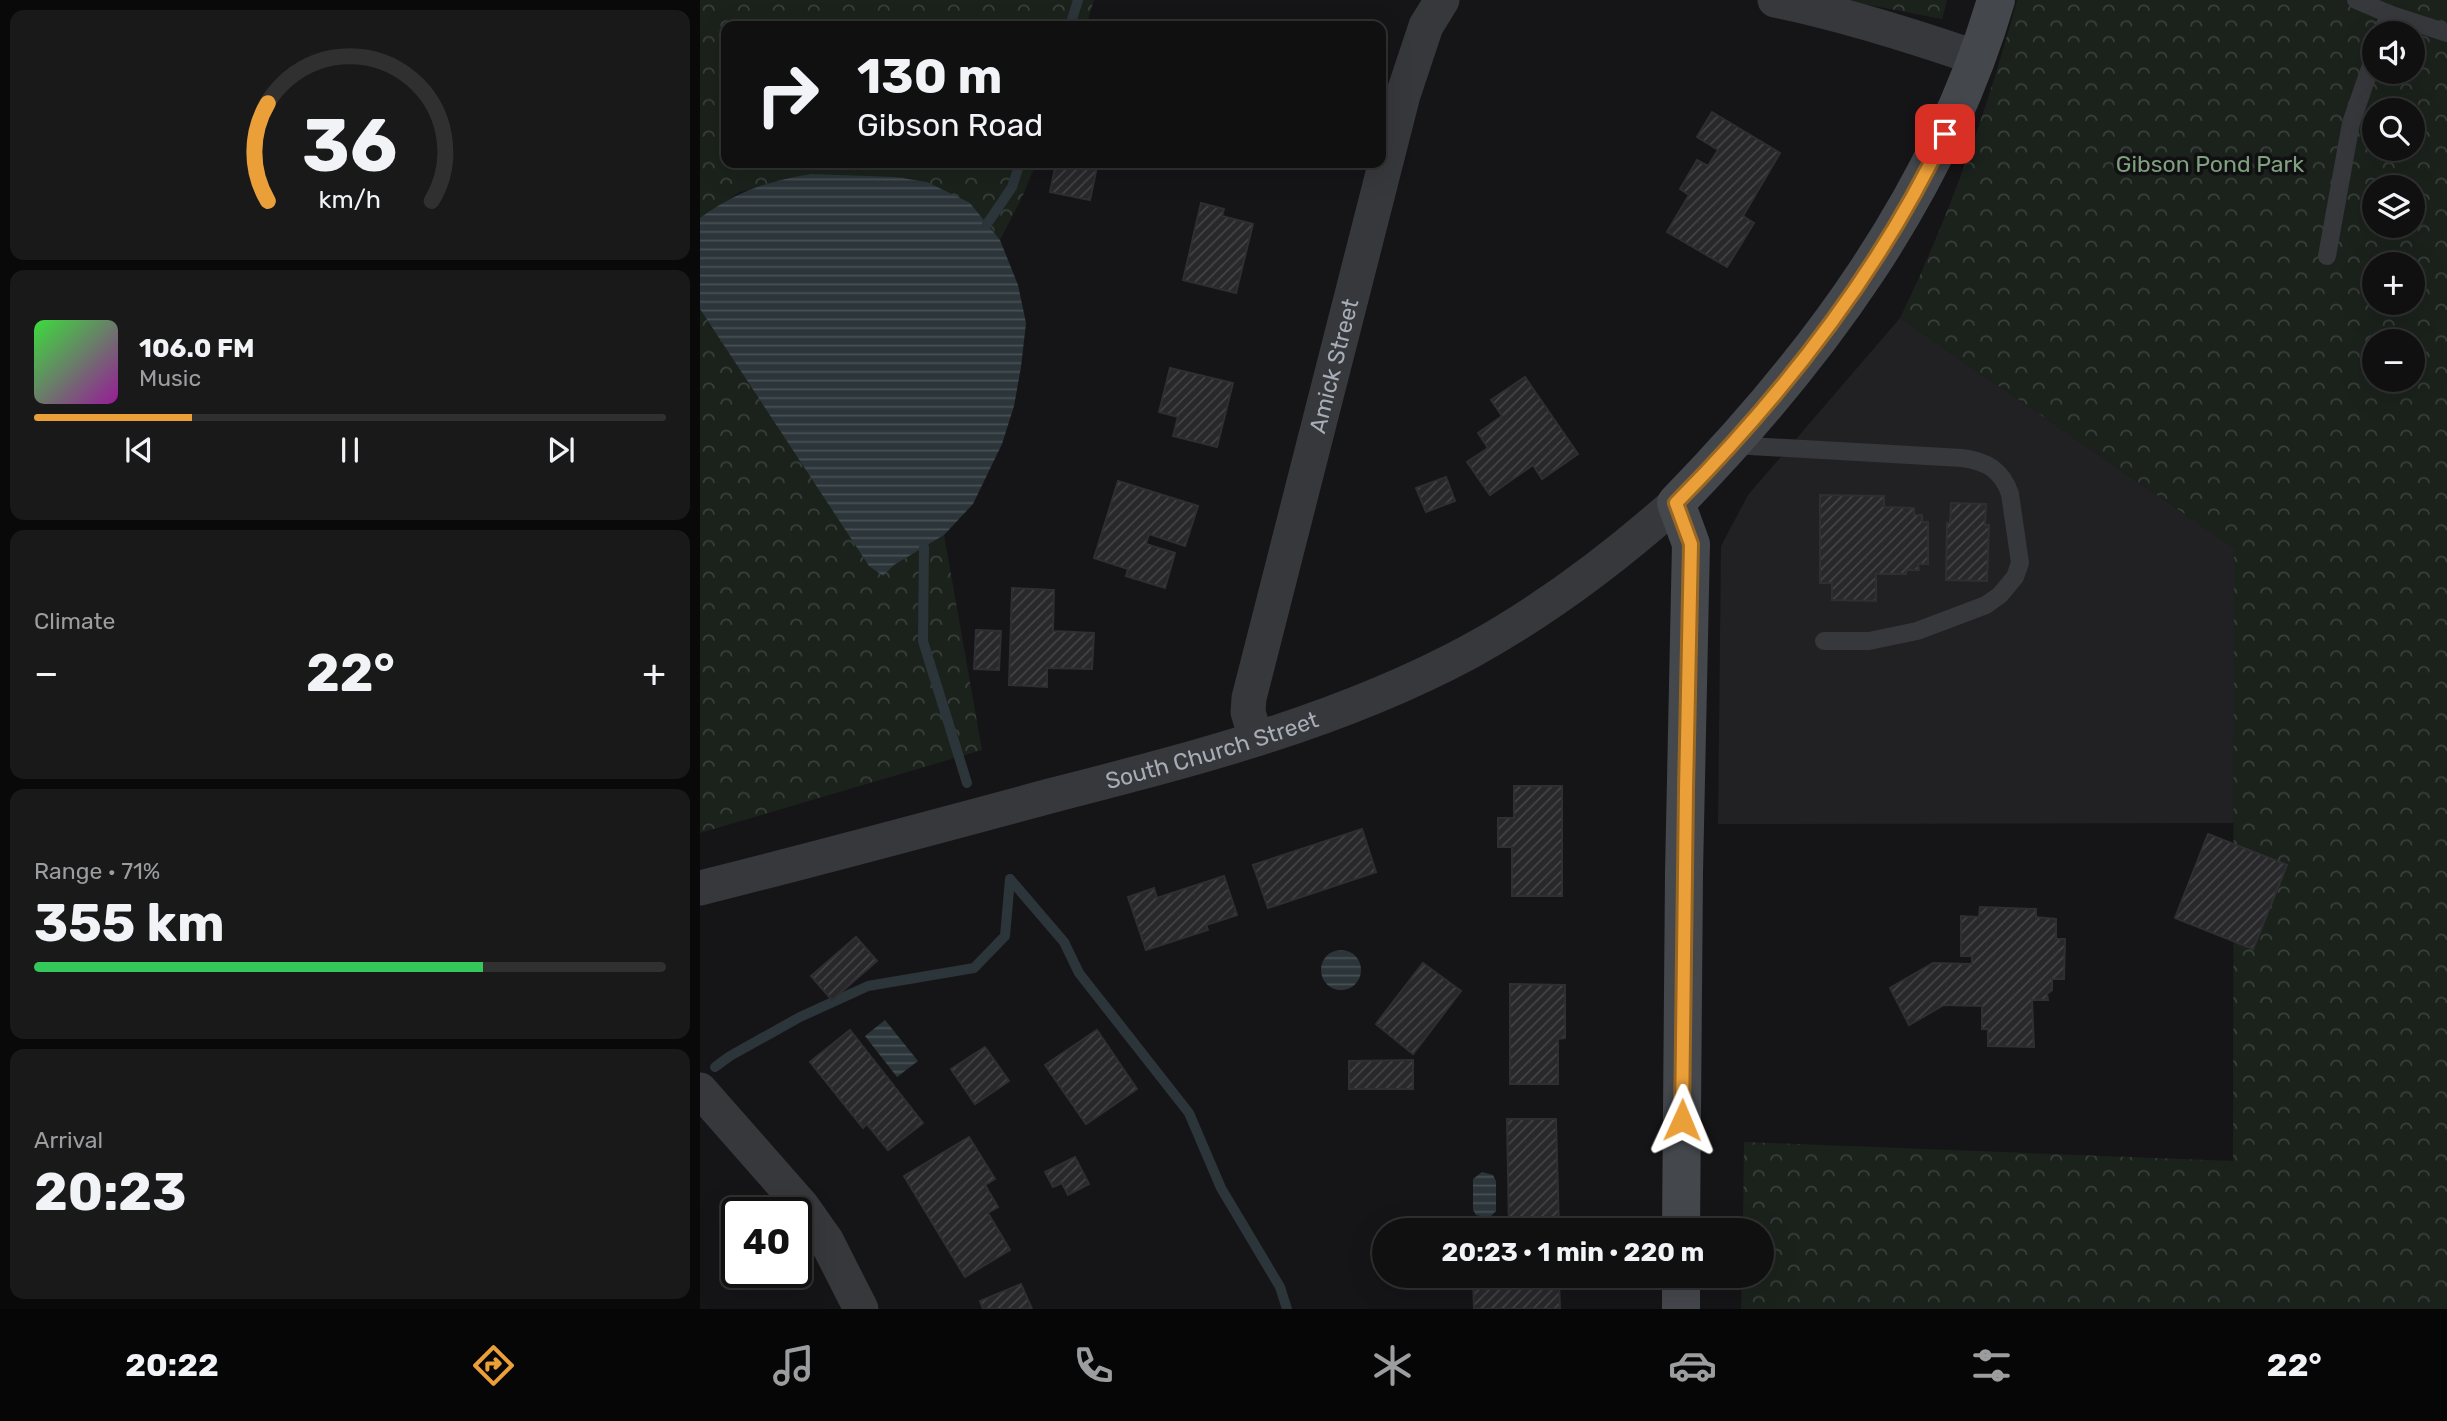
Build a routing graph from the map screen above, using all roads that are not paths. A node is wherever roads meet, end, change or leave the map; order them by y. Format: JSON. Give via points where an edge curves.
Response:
{"nodes":[{"id":1,"x":1442,"y":0,"type":"edge"},
{"id":2,"x":1775,"y":0,"type":"edge"},
{"id":3,"x":1996,"y":0,"type":"edge"},
{"id":4,"x":2356,"y":0,"type":"edge"},
{"id":5,"x":2389,"y":14,"type":"junction"},
{"id":6,"x":2386,"y":21,"type":"edge"},
{"id":7,"x":2447,"y":33,"type":"edge"},
{"id":8,"x":1977,"y":58,"type":"junction"},
{"id":9,"x":2365,"y":84,"type":"edge"},
{"id":10,"x":1386,"y":160,"type":"edge"},
{"id":11,"x":1384,"y":168,"type":"edge"},
{"id":12,"x":2327,"y":256,"type":"dead end"},
{"id":13,"x":1732,"y":445,"type":"junction"},
{"id":14,"x":1676,"y":503,"type":"junction"},
{"id":15,"x":1825,"y":641,"type":"dead end"},
{"id":16,"x":1256,"y":739,"type":"junction"},
{"id":17,"x":700,"y":888,"type":"edge"},
{"id":18,"x":700,"y":1090,"type":"edge"},
{"id":19,"x":1681,"y":1218,"type":"edge"},
{"id":20,"x":1681,"y":1288,"type":"edge"},
{"id":21,"x":861,"y":1309,"type":"edge"},
{"id":22,"x":1681,"y":1309,"type":"edge"}],
"edges":[{"from":1,"to":10,"type":"street","name":"Amick Street","via":[[1426,26]]},
{"from":2,"to":8,"type":"street","via":[[1883,26]]},
{"from":3,"to":8,"type":"street"},
{"from":4,"to":5,"type":"lane"},
{"from":5,"to":6,"type":"lane"},
{"from":5,"to":7,"type":"lane"},
{"from":8,"to":13,"type":"street","via":[[1935,156],[1876,258],[1799,366]]},
{"from":9,"to":12,"type":"lane","via":[[2351,123]]},
{"from":11,"to":16,"type":"street","name":"Amick Street","via":[[1249,698]]},
{"from":13,"to":14,"type":"street"},
{"from":13,"to":15,"type":"lane","via":[[1962,458],[1987,464],[2006,483],[2020,563],[2000,595],[1986,605],[1917,631],[1869,641]]},
{"from":14,"to":16,"type":"street","name":"South Church Street","via":[[1574,587],[1470,652],[1379,695]]},
{"from":14,"to":19,"type":"street","via":[[1691,544]]},
{"from":16,"to":17,"type":"street","name":"South Church Street"},
{"from":18,"to":21,"type":"street","via":[[802,1206],[826,1240]]},
{"from":20,"to":22,"type":"street"}]}
